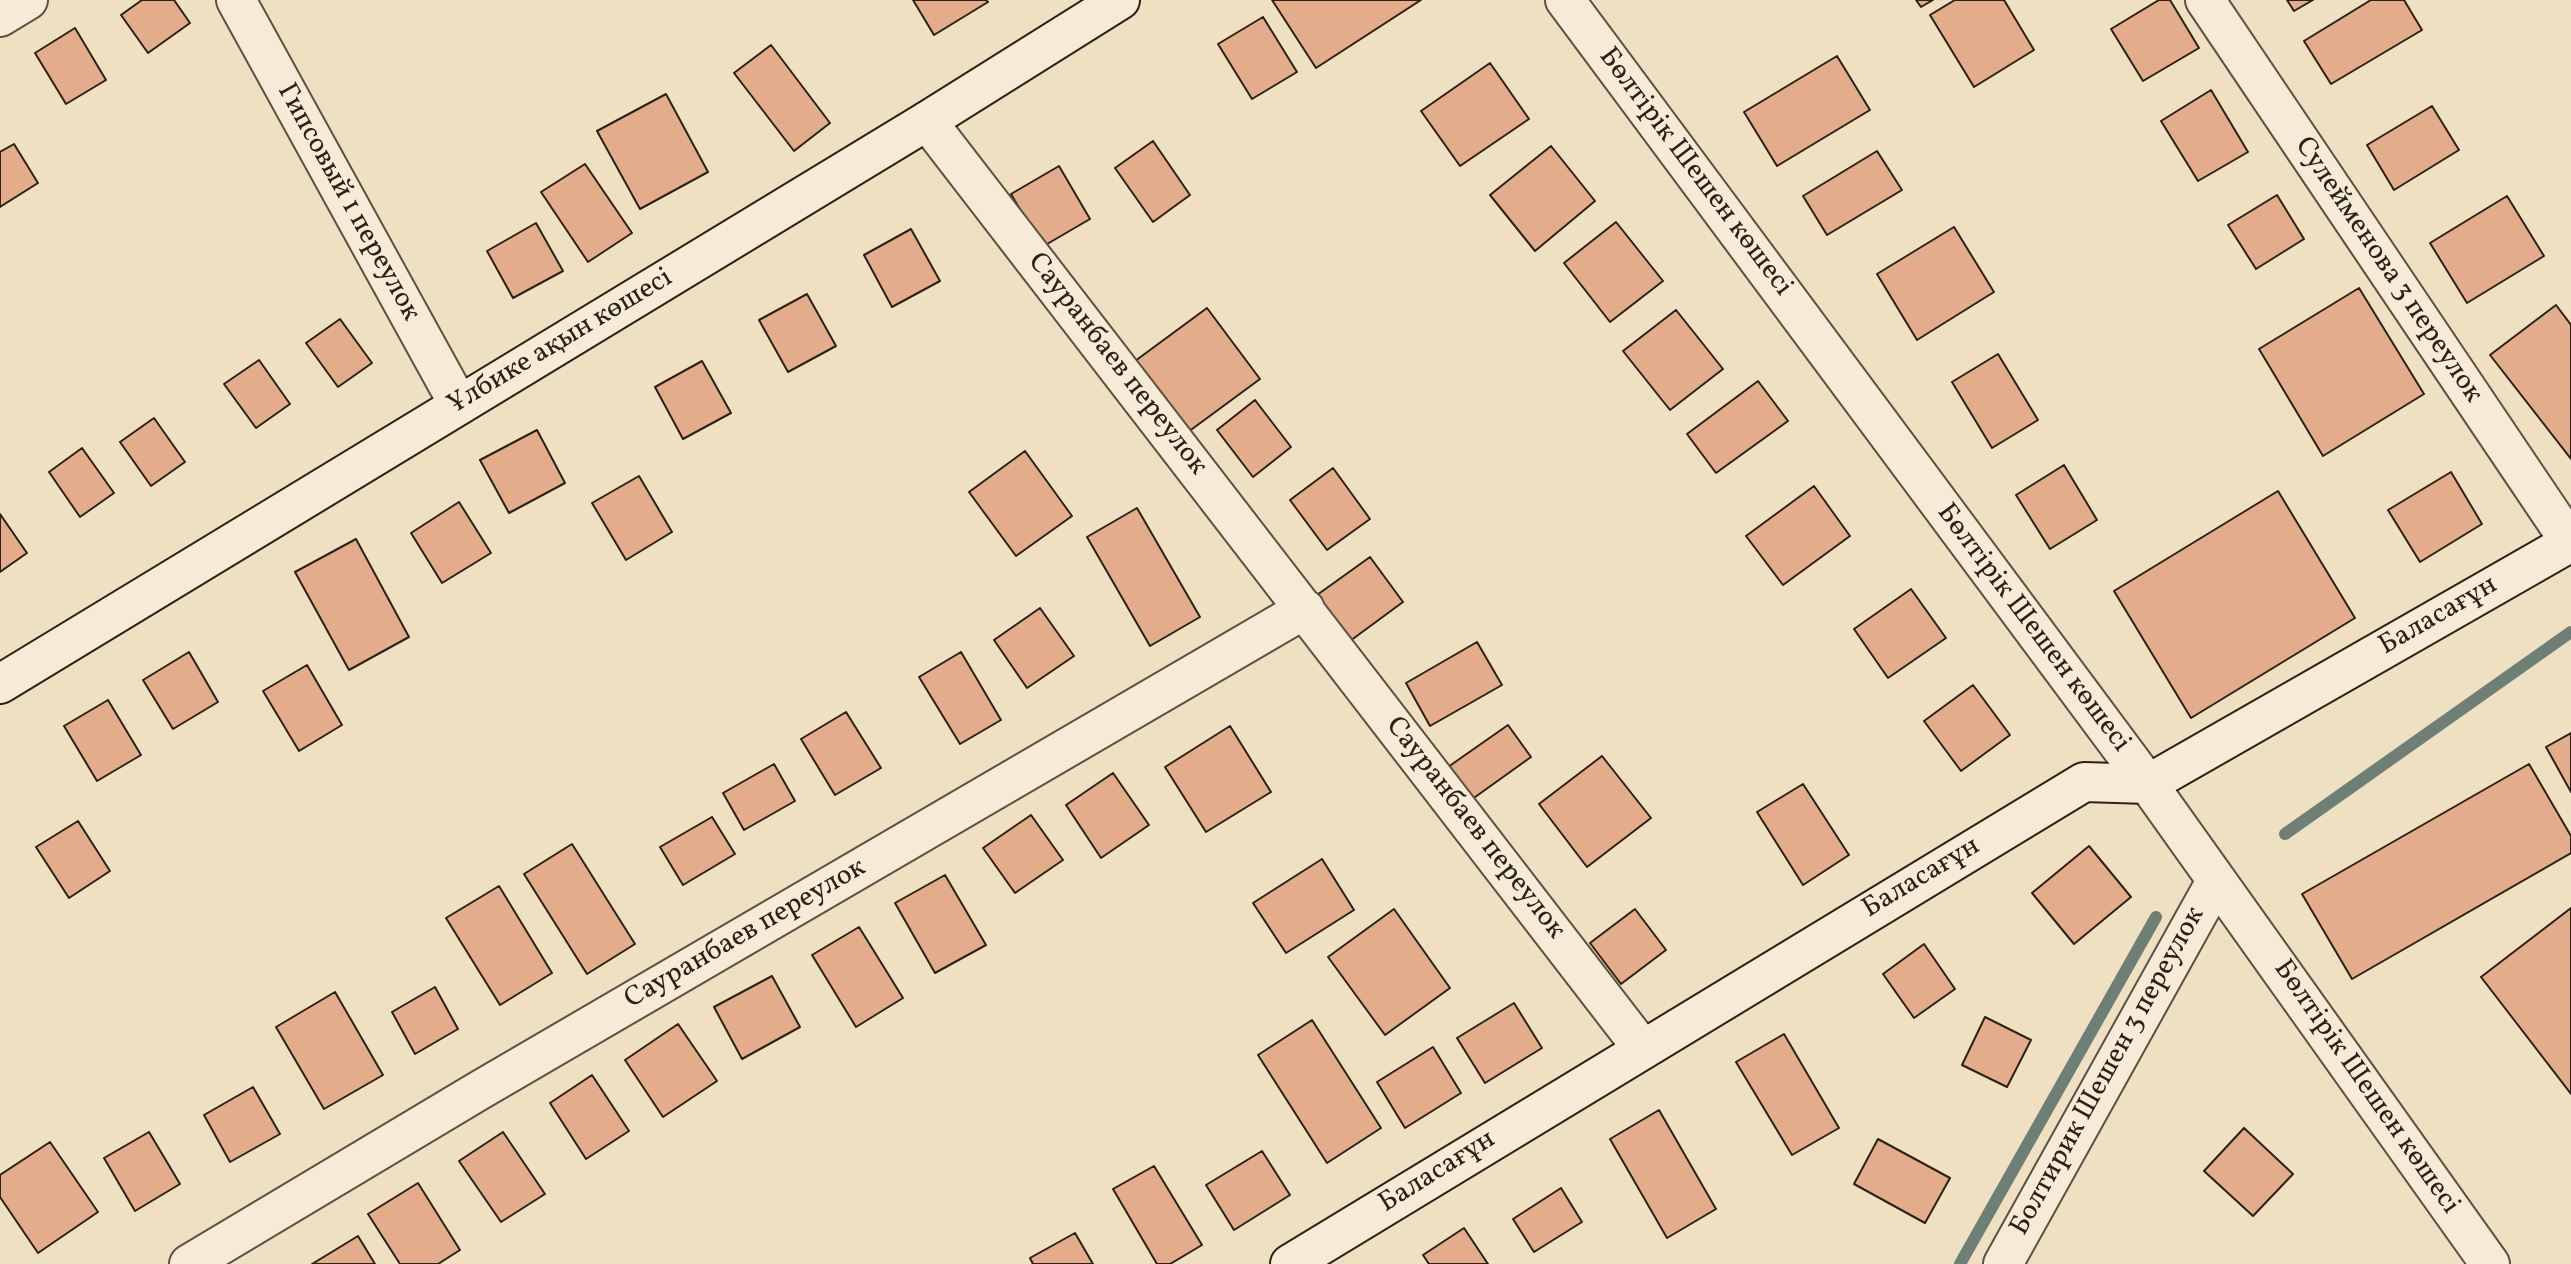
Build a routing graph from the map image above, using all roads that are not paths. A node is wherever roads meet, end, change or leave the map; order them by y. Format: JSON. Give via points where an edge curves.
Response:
{"nodes":[{"id":1,"x":29,"y":0,"type":"edge"},
{"id":2,"x":236,"y":0,"type":"edge"},
{"id":3,"x":1120,"y":0,"type":"edge"},
{"id":4,"x":1565,"y":0,"type":"edge"},
{"id":5,"x":2204,"y":0,"type":"edge"},
{"id":6,"x":0,"y":17,"type":"edge"},
{"id":7,"x":927,"y":121,"type":"junction"},
{"id":8,"x":459,"y":405,"type":"junction"},
{"id":9,"x":2571,"y":542,"type":"edge"},
{"id":10,"x":1305,"y":610,"type":"junction"},
{"id":11,"x":0,"y":684,"type":"edge"},
{"id":12,"x":2148,"y":784,"type":"junction"},
{"id":13,"x":2216,"y":881,"type":"junction"},
{"id":14,"x":1642,"y":1048,"type":"junction"},
{"id":15,"x":189,"y":1264,"type":"edge"},
{"id":16,"x":1290,"y":1264,"type":"edge"},
{"id":17,"x":2003,"y":1264,"type":"edge"},
{"id":18,"x":2490,"y":1264,"type":"edge"}],
"edges":[{"from":1,"to":6,"type":"street"},
{"from":2,"to":8,"type":"street","name":"Гипсовый 1 переулок"},
{"from":3,"to":7,"type":"street","name":"Ұлбике ақын көшесі"},
{"from":4,"to":12,"type":"street","name":"Бөлтірік Шешен көшесі"},
{"from":5,"to":9,"type":"street","name":"Сулейменова 3 переулок"},
{"from":7,"to":8,"type":"street","name":"Ұлбике ақын көшесі"},
{"from":7,"to":10,"type":"street","name":"Сауранбаев переулок"},
{"from":8,"to":11,"type":"street","name":"Ұлбике ақын көшесі"},
{"from":9,"to":12,"type":"street","name":"Баласағұн"},
{"from":10,"to":14,"type":"street","name":"Сауранбаев переулок"},
{"from":10,"to":15,"type":"street","name":"Сауранбаев переулок"},
{"from":12,"to":13,"type":"street","name":"Бөлтірік Шешен көшесі"},
{"from":12,"to":14,"type":"street","name":"Баласағұн","via":[[2084,782]]},
{"from":13,"to":17,"type":"street","name":"Болтирик Шешен 3 переулок"},
{"from":13,"to":18,"type":"street","name":"Бөлтірік Шешен көшесі"},
{"from":14,"to":16,"type":"street","name":"Баласағұн"}]}
